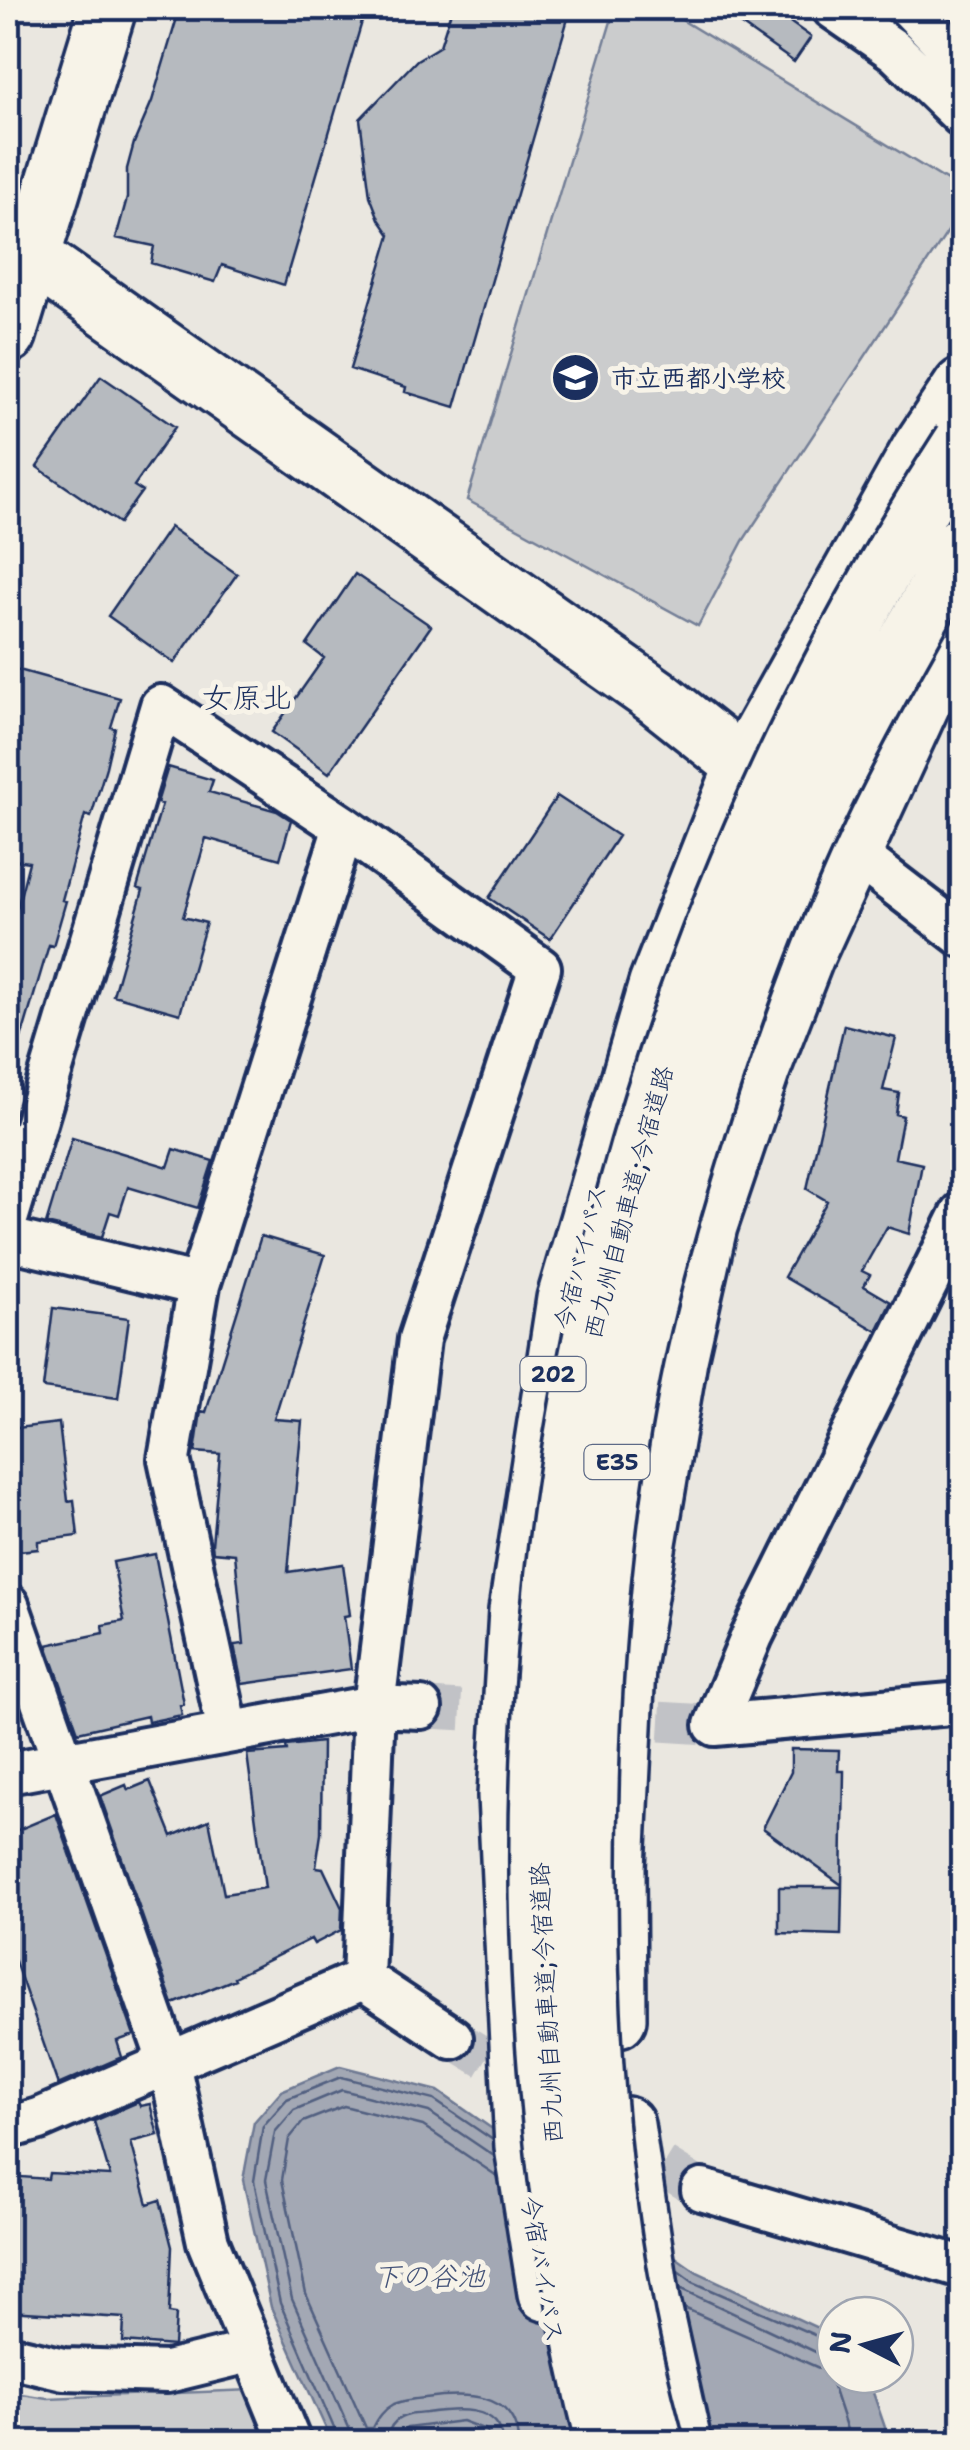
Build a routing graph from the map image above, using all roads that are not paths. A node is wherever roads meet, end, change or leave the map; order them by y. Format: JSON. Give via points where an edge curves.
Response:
{"nodes":[{"id":1,"x":108,"y":8,"type":"edge"},
{"id":2,"x":833,"y":8,"type":"edge"},
{"id":3,"x":910,"y":8,"type":"edge"},
{"id":4,"x":962,"y":62,"type":"edge"},
{"id":5,"x":962,"y":116,"type":"edge"},
{"id":6,"x":19,"y":247,"type":"edge"},
{"id":7,"x":8,"y":335,"type":"edge"},
{"id":8,"x":962,"y":386,"type":"edge"},
{"id":9,"x":962,"y":442,"type":"edge"},
{"id":10,"x":962,"y":544,"type":"edge"},
{"id":11,"x":962,"y":634,"type":"edge"},
{"id":12,"x":751,"y":772,"type":"junction"},
{"id":13,"x":344,"y":827,"type":"junction"},
{"id":14,"x":853,"y":853,"type":"junction"},
{"id":15,"x":962,"y":936,"type":"edge"},
{"id":16,"x":962,"y":1213,"type":"edge"},
{"id":17,"x":8,"y":1216,"type":"edge"},
{"id":18,"x":8,"y":1239,"type":"edge"},
{"id":19,"x":199,"y":1286,"type":"junction"},
{"id":20,"x":8,"y":1605,"type":"edge"},
{"id":21,"x":962,"y":1704,"type":"edge"},
{"id":22,"x":374,"y":1706,"type":"junction"},
{"id":23,"x":421,"y":1708,"type":"tunnel mouth"},
{"id":24,"x":228,"y":1731,"type":"junction"},
{"id":25,"x":63,"y":1764,"type":"junction"},
{"id":26,"x":8,"y":1772,"type":"edge"},
{"id":27,"x":363,"y":1979,"type":"junction"},
{"id":28,"x":452,"y":2038,"type":"tunnel mouth"},
{"id":29,"x":170,"y":2063,"type":"junction"},
{"id":30,"x":8,"y":2128,"type":"edge"},
{"id":31,"x":702,"y":2190,"type":"tunnel mouth"},
{"id":32,"x":962,"y":2267,"type":"edge"},
{"id":33,"x":253,"y":2351,"type":"junction"},
{"id":34,"x":8,"y":2356,"type":"edge"},
{"id":35,"x":290,"y":2442,"type":"edge"},
{"id":36,"x":578,"y":2442,"type":"edge"},
{"id":37,"x":605,"y":2442,"type":"edge"},
{"id":38,"x":655,"y":2442,"type":"edge"},
{"id":39,"x":682,"y":2442,"type":"edge"}],
"edges":[{"from":1,"to":6,"type":"main road"},
{"from":2,"to":5,"type":"street","via":[[895,51]]},
{"from":3,"to":4,"type":"street"},
{"from":6,"to":7,"type":"main road"},
{"from":6,"to":12,"type":"main road","via":[[657,696]]},
{"from":8,"to":12,"type":"main road","name":"今宿バイパス","number":"202","via":[[920,449]]},
{"from":9,"to":37,"type":"main road","name":"西九州自動車道;今宿道路","number":"E35","bridge":true,"via":[[837,654],[716,912],[651,1108],[581,1381],[558,1528],[546,1670],[538,1932],[562,2230]]},
{"from":10,"to":38,"type":"main road","name":"西九州自動車道;今宿道路","number":"E35","bridge":true,"via":[[824,799],[766,931],[666,1233],[629,1386],[594,1669],[589,1934],[594,2080],[611,2233]]},
{"from":11,"to":14,"type":"main road","via":[[923,701]]},
{"from":12,"to":14,"type":"street"},
{"from":12,"to":36,"type":"main road","name":"今宿バイパス","number":"202","via":[[657,984],[565,1298],[517,1611],[506,1796],[523,2147]]},
{"from":13,"to":17,"type":"street","via":[[162,706]]},
{"from":13,"to":19,"type":"street"},
{"from":13,"to":22,"type":"street","via":[[540,968],[419,1340]]},
{"from":14,"to":15,"type":"street"},
{"from":14,"to":39,"type":"main road","via":[[762,1069],[709,1226],[679,1358],[626,1667],[616,1867],[622,2075],[652,2301]]},
{"from":16,"to":21,"type":"street","via":[[752,1636],[715,1725]]},
{"from":18,"to":19,"type":"street"},
{"from":19,"to":24,"type":"street","via":[[169,1459]]},
{"from":20,"to":25,"type":"street"},
{"from":22,"to":23,"type":"street"},
{"from":22,"to":24,"type":"street"},
{"from":22,"to":27,"type":"street"},
{"from":24,"to":25,"type":"street"},
{"from":25,"to":26,"type":"street"},
{"from":25,"to":29,"type":"street"},
{"from":27,"to":28,"type":"street"},
{"from":27,"to":29,"type":"street"},
{"from":29,"to":30,"type":"street"},
{"from":29,"to":33,"type":"street","via":[[208,2242]]},
{"from":31,"to":32,"type":"street"},
{"from":33,"to":34,"type":"street","via":[[166,2372],[64,2369]]},
{"from":33,"to":35,"type":"street"}]}
